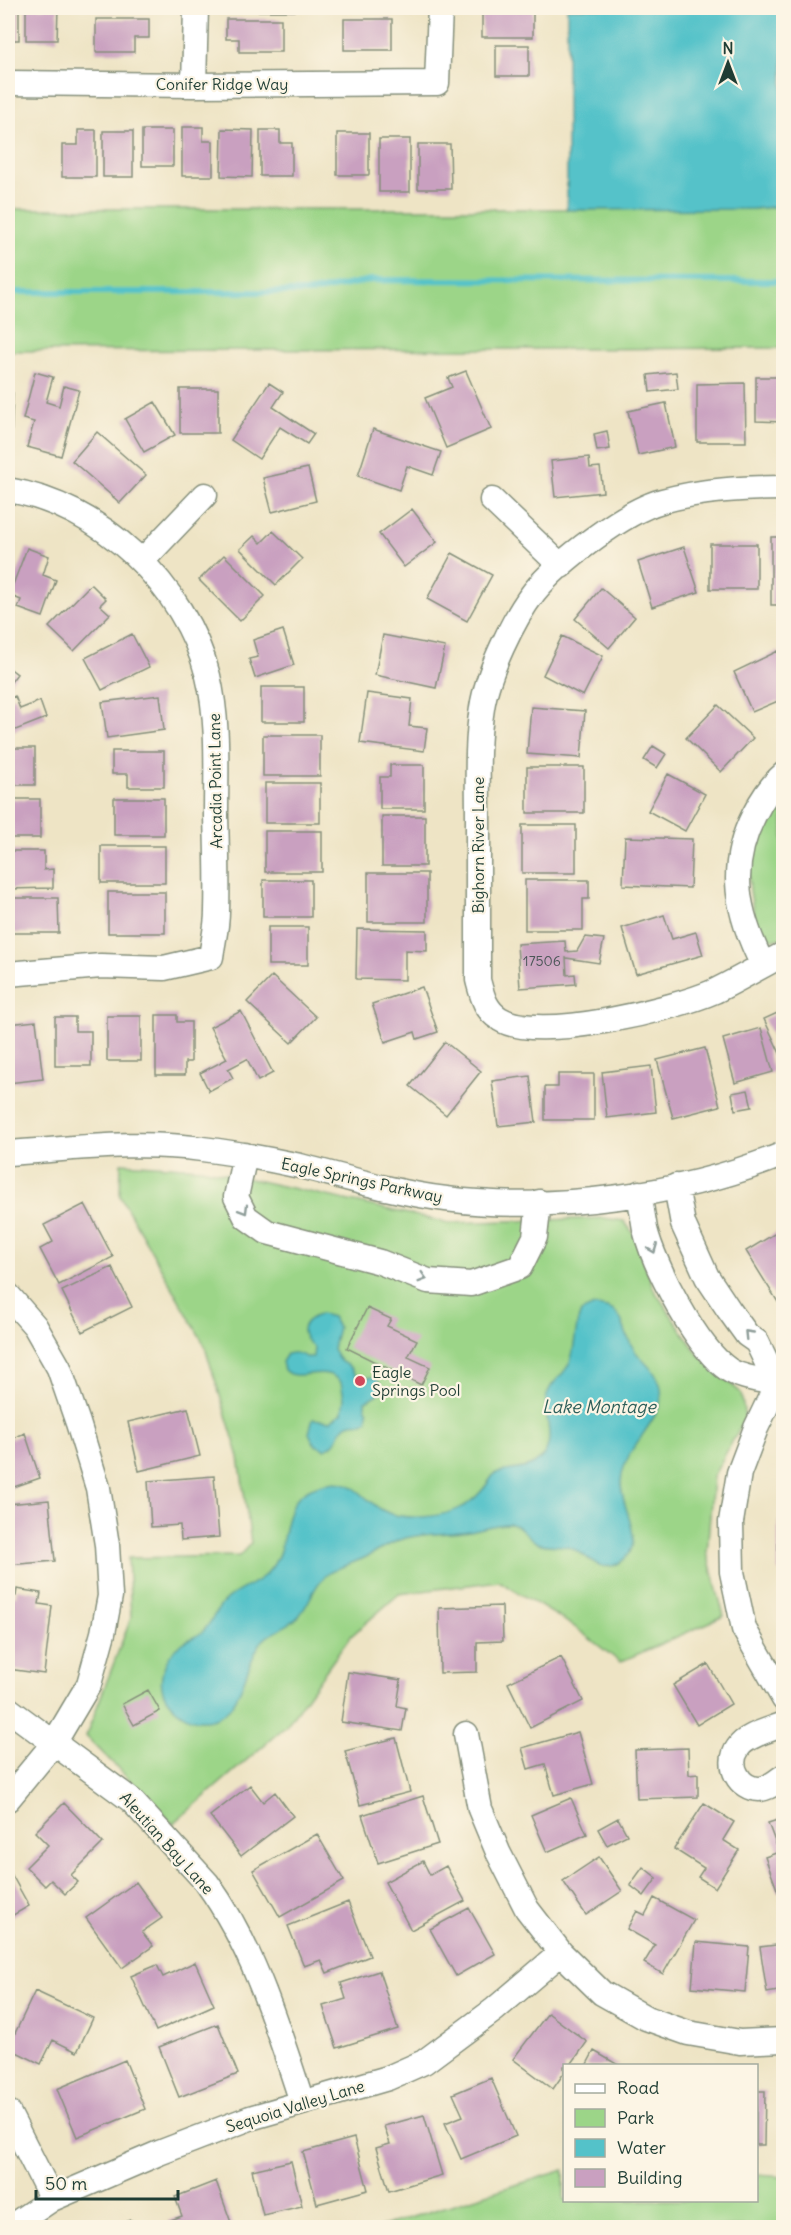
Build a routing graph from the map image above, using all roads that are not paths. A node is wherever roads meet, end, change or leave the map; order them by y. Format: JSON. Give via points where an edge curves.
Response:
{"nodes":[{"id":1,"x":196,"y":8,"type":"edge"},
{"id":2,"x":440,"y":8,"type":"edge"},
{"id":3,"x":8,"y":83,"type":"edge"},
{"id":4,"x":194,"y":85,"type":"junction"},
{"id":5,"x":783,"y":488,"type":"edge"},
{"id":6,"x":8,"y":490,"type":"edge"},
{"id":7,"x":205,"y":495,"type":"dead end"},
{"id":8,"x":492,"y":500,"type":"dead end"},
{"id":9,"x":142,"y":561,"type":"junction"},
{"id":10,"x":561,"y":566,"type":"junction"},
{"id":11,"x":783,"y":774,"type":"edge"},
{"id":12,"x":773,"y":959,"type":"edge"},
{"id":13,"x":8,"y":974,"type":"edge"},
{"id":14,"x":8,"y":1153,"type":"edge"},
{"id":15,"x":783,"y":1154,"type":"edge"},
{"id":16,"x":245,"y":1155,"type":"junction"},
{"id":17,"x":676,"y":1186,"type":"junction"},
{"id":18,"x":639,"y":1193,"type":"junction"},
{"id":19,"x":539,"y":1202,"type":"junction"},
{"id":20,"x":8,"y":1295,"type":"edge"},
{"id":21,"x":780,"y":1381,"type":"edge"},
{"id":22,"x":783,"y":1699,"type":"edge"},
{"id":23,"x":8,"y":1709,"type":"edge"},
{"id":24,"x":783,"y":1725,"type":"edge"},
{"id":25,"x":466,"y":1734,"type":"dead end"},
{"id":26,"x":54,"y":1743,"type":"junction"},
{"id":27,"x":783,"y":1776,"type":"edge"},
{"id":28,"x":8,"y":1799,"type":"edge"},
{"id":29,"x":561,"y":1953,"type":"junction"},
{"id":30,"x":783,"y":2040,"type":"edge"},
{"id":31,"x":302,"y":2102,"type":"junction"},
{"id":32,"x":8,"y":2112,"type":"edge"},
{"id":33,"x":52,"y":2199,"type":"junction"},
{"id":34,"x":9,"y":2228,"type":"edge"}],
"edges":[{"from":1,"to":4,"type":"street"},
{"from":2,"to":4,"type":"street","name":"Conifer Ridge Way","via":[[437,83]]},
{"from":3,"to":4,"type":"street","name":"Conifer Ridge Way"},
{"from":5,"to":10,"type":"street","name":"Bighorn River Lane","via":[[734,488],[660,501],[630,515]]},
{"from":6,"to":9,"type":"street","name":"Arcadia Point Lane","via":[[67,509]]},
{"from":7,"to":9,"type":"street"},
{"from":8,"to":10,"type":"street"},
{"from":9,"to":13,"type":"street","name":"Arcadia Point Lane","via":[[167,590],[191,632],[207,674],[215,718],[217,914],[211,957],[164,968],[101,966]]},
{"from":10,"to":12,"type":"street","name":"Bighorn River Lane","via":[[534,592],[511,631],[482,705],[478,748],[478,980],[486,1005],[499,1019],[535,1027],[621,1018],[713,991]]},
{"from":11,"to":12,"type":"street","via":[[757,809],[739,854],[739,903],[751,942]]},
{"from":14,"to":16,"type":"street","name":"Eagle Springs Parkway","via":[[152,1144]]},
{"from":15,"to":17,"type":"street","name":"Eagle Springs Parkway","via":[[725,1175]]},
{"from":16,"to":19,"type":"street","name":"Eagle Springs Parkway","via":[[445,1199]]},
{"from":16,"to":19,"type":"street","one_way":true,"via":[[236,1197],[246,1217],[267,1232],[380,1262],[428,1281],[471,1284],[520,1267],[535,1237]]},
{"from":17,"to":18,"type":"street","name":"Eagle Springs Parkway"},
{"from":21,"to":17,"type":"street","one_way":true,"via":[[757,1342],[747,1335],[707,1277],[683,1224]]},
{"from":18,"to":19,"type":"street","name":"Eagle Springs Parkway"},
{"from":18,"to":21,"type":"street","one_way":true,"via":[[646,1231],[665,1280],[696,1333],[731,1372]]},
{"from":20,"to":26,"type":"street","via":[[35,1326],[59,1368],[98,1488],[107,1545],[110,1596],[103,1633],[89,1684]]},
{"from":21,"to":22,"type":"street","via":[[739,1473],[731,1522],[732,1572],[744,1629]]},
{"from":23,"to":26,"type":"street","name":"Aleutian Bay Lane"},
{"from":24,"to":27,"type":"street","via":[[746,1740],[733,1759],[734,1772],[749,1787],[761,1790]]},
{"from":25,"to":29,"type":"street","via":[[480,1809],[498,1852],[527,1909]]},
{"from":26,"to":28,"type":"street"},
{"from":26,"to":31,"type":"street","name":"Aleutian Bay Lane","via":[[131,1800],[217,1897],[252,1962]]},
{"from":29,"to":30,"type":"street","via":[[602,1993],[646,2018],[688,2033],[740,2042]]},
{"from":29,"to":31,"type":"street","name":"Sequoia Valley Lane","via":[[424,2062],[388,2078]]},
{"from":31,"to":33,"type":"street","name":"Sequoia Valley Lane","via":[[159,2153]]},
{"from":32,"to":33,"type":"street"},
{"from":33,"to":34,"type":"street","name":"Sequoia Valley Lane"}]}
